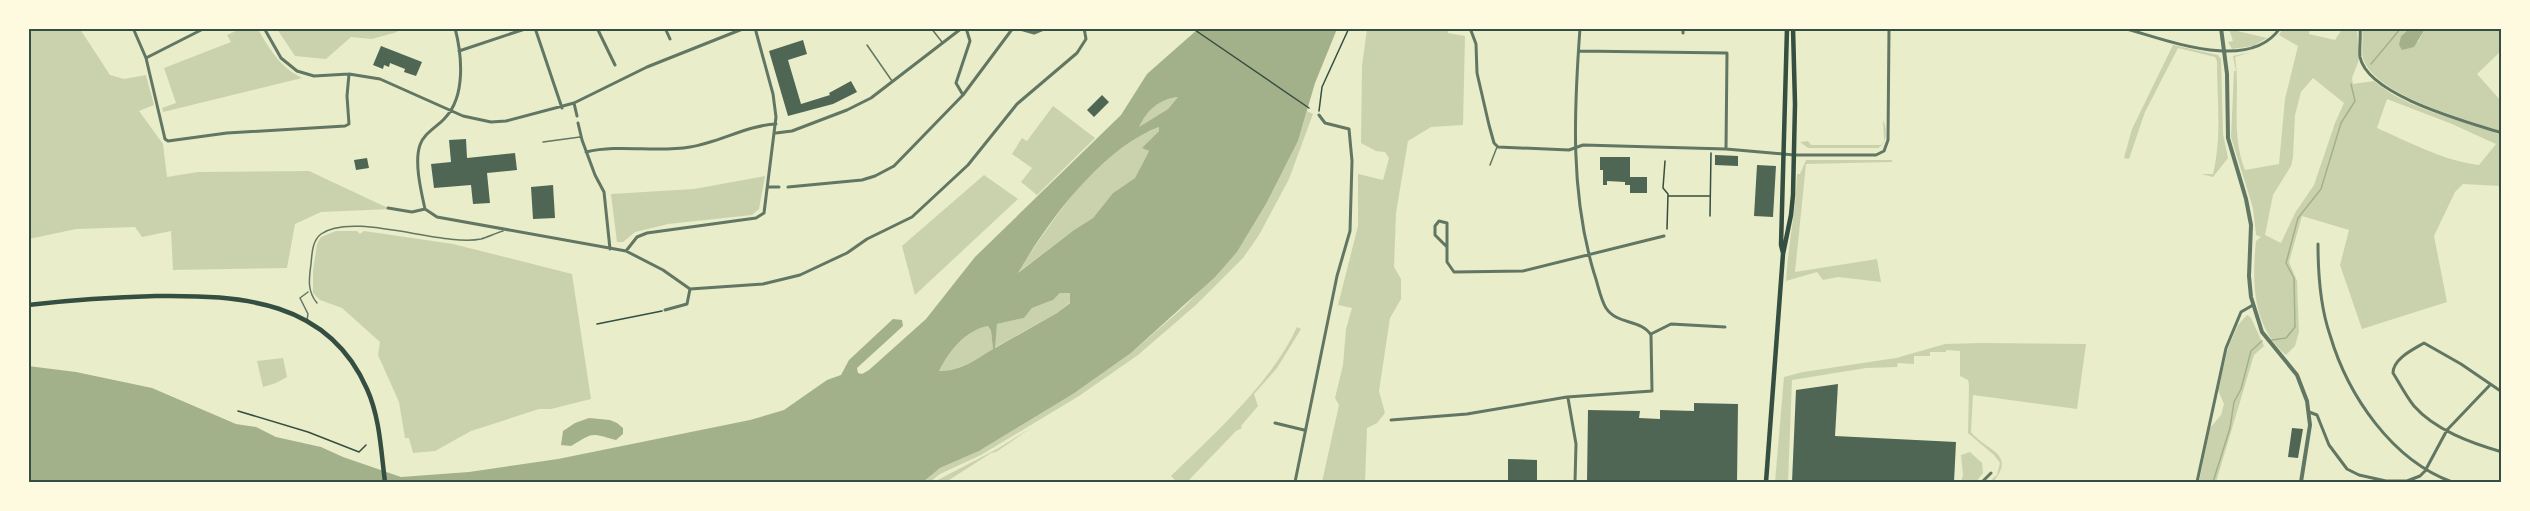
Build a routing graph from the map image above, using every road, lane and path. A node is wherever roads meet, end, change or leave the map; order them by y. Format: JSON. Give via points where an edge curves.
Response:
{"nodes":[{"id":1,"x":133,"y":28,"type":"edge"},
{"id":2,"x":205,"y":28,"type":"edge"},
{"id":3,"x":455,"y":28,"type":"edge"},
{"id":4,"x":528,"y":28,"type":"edge"},
{"id":5,"x":535,"y":28,"type":"edge"},
{"id":6,"x":597,"y":28,"type":"edge"},
{"id":7,"x":665,"y":28,"type":"edge"},
{"id":8,"x":745,"y":28,"type":"edge"},
{"id":9,"x":755,"y":28,"type":"edge"},
{"id":10,"x":931,"y":28,"type":"edge"},
{"id":11,"x":964,"y":28,"type":"edge"},
{"id":12,"x":1015,"y":28,"type":"edge"},
{"id":13,"x":1046,"y":28,"type":"edge"},
{"id":14,"x":1084,"y":28,"type":"edge"},
{"id":15,"x":1192,"y":28,"type":"edge"},
{"id":16,"x":1349,"y":28,"type":"edge"},
{"id":17,"x":1470,"y":28,"type":"edge"},
{"id":18,"x":1580,"y":28,"type":"edge"},
{"id":19,"x":1787,"y":28,"type":"edge"},
{"id":20,"x":1793,"y":28,"type":"edge"},
{"id":21,"x":1889,"y":28,"type":"edge"},
{"id":22,"x":2123,"y":28,"type":"edge"},
{"id":23,"x":2221,"y":28,"type":"edge"},
{"id":24,"x":2280,"y":28,"type":"edge"},
{"id":25,"x":2360,"y":28,"type":"edge"},
{"id":26,"x":271,"y":29,"type":"edge"},
{"id":27,"x":265,"y":30,"type":"edge"},
{"id":28,"x":670,"y":39,"type":"dead end"},
{"id":29,"x":943,"y":43,"type":"junction"},
{"id":30,"x":867,"y":45,"type":"dead end"},
{"id":31,"x":674,"y":47,"type":"dead end"},
{"id":32,"x":459,"y":51,"type":"junction"},
{"id":33,"x":1578,"y":51,"type":"junction"},
{"id":34,"x":2224,"y":51,"type":"junction"},
{"id":35,"x":678,"y":54,"type":"junction"},
{"id":36,"x":146,"y":58,"type":"junction"},
{"id":37,"x":615,"y":65,"type":"dead end"},
{"id":38,"x":619,"y":73,"type":"dead end"},
{"id":39,"x":349,"y":74,"type":"junction"},
{"id":40,"x":622,"y":80,"type":"junction"},
{"id":41,"x":892,"y":82,"type":"junction"},
{"id":42,"x":963,"y":95,"type":"junction"},
{"id":43,"x":574,"y":103,"type":"junction"},
{"id":44,"x":562,"y":108,"type":"junction"},
{"id":45,"x":1309,"y":108,"type":"dead end"},
{"id":46,"x":451,"y":110,"type":"junction"},
{"id":47,"x":1319,"y":115,"type":"joint"},
{"id":48,"x":578,"y":116,"type":"dead end"},
{"id":49,"x":579,"y":123,"type":"dead end"},
{"id":50,"x":776,"y":124,"type":"junction"},
{"id":51,"x":776,"y":132,"type":"junction"},
{"id":52,"x":2502,"y":133,"type":"edge"},
{"id":53,"x":581,"y":137,"type":"junction"},
{"id":54,"x":543,"y":142,"type":"dead end"},
{"id":55,"x":1498,"y":147,"type":"junction"},
{"id":56,"x":1575,"y":148,"type":"junction"},
{"id":57,"x":1711,"y":149,"type":"junction"},
{"id":58,"x":1726,"y":149,"type":"junction"},
{"id":59,"x":586,"y":152,"type":"junction"},
{"id":60,"x":1784,"y":155,"type":"junction"},
{"id":61,"x":1794,"y":155,"type":"junction"},
{"id":62,"x":1665,"y":161,"type":"dead end"},
{"id":63,"x":1490,"y":165,"type":"dead end"},
{"id":64,"x":768,"y":187,"type":"junction"},
{"id":65,"x":779,"y":187,"type":"dead end"},
{"id":66,"x":788,"y":187,"type":"dead end"},
{"id":67,"x":1668,"y":196,"type":"junction"},
{"id":68,"x":1710,"y":196,"type":"junction"},
{"id":69,"x":388,"y":208,"type":"dead end"},
{"id":70,"x":424,"y":209,"type":"junction"},
{"id":71,"x":1710,"y":216,"type":"dead end"},
{"id":72,"x":1667,"y":229,"type":"dead end"},
{"id":73,"x":504,"y":230,"type":"junction"},
{"id":74,"x":1664,"y":236,"type":"dead end"},
{"id":75,"x":2318,"y":244,"type":"dead end"},
{"id":76,"x":1446,"y":246,"type":"junction"},
{"id":77,"x":610,"y":249,"type":"junction"},
{"id":78,"x":626,"y":252,"type":"junction"},
{"id":79,"x":1783,"y":254,"type":"junction"},
{"id":80,"x":1589,"y":255,"type":"junction"},
{"id":81,"x":690,"y":289,"type":"junction"},
{"id":82,"x":310,"y":292,"type":"junction"},
{"id":83,"x":317,"y":303,"type":"dead end"},
{"id":84,"x":28,"y":305,"type":"edge"},
{"id":85,"x":2253,"y":305,"type":"junction"},
{"id":86,"x":665,"y":310,"type":"joint"},
{"id":87,"x":307,"y":320,"type":"junction"},
{"id":88,"x":597,"y":324,"type":"dead end"},
{"id":89,"x":1725,"y":327,"type":"dead end"},
{"id":90,"x":1651,"y":334,"type":"junction"},
{"id":91,"x":2489,"y":386,"type":"junction"},
{"id":92,"x":2502,"y":392,"type":"edge"},
{"id":93,"x":1567,"y":398,"type":"junction"},
{"id":94,"x":238,"y":411,"type":"dead end"},
{"id":95,"x":2309,"y":412,"type":"junction"},
{"id":96,"x":1391,"y":420,"type":"dead end"},
{"id":97,"x":1275,"y":423,"type":"dead end"},
{"id":98,"x":1304,"y":430,"type":"junction"},
{"id":99,"x":2447,"y":430,"type":"junction"},
{"id":100,"x":366,"y":445,"type":"dead end"},
{"id":101,"x":2502,"y":452,"type":"edge"},
{"id":102,"x":2425,"y":471,"type":"junction"},
{"id":103,"x":1991,"y":473,"type":"dead end"},
{"id":104,"x":2386,"y":482,"type":"edge"},
{"id":105,"x":385,"y":483,"type":"edge"},
{"id":106,"x":1295,"y":483,"type":"edge"},
{"id":107,"x":1575,"y":483,"type":"edge"},
{"id":108,"x":1766,"y":483,"type":"edge"},
{"id":109,"x":1982,"y":483,"type":"edge"},
{"id":110,"x":2197,"y":483,"type":"edge"},
{"id":111,"x":2301,"y":483,"type":"edge"},
{"id":112,"x":2452,"y":483,"type":"edge"}],
"edges":[{"from":1,"to":36,"type":"street"},
{"from":2,"to":36,"type":"street"},
{"from":3,"to":32,"type":"street"},
{"from":4,"to":32,"type":"street"},
{"from":5,"to":44,"type":"street"},
{"from":6,"to":37,"type":"street"},
{"from":7,"to":28,"type":"street"},
{"from":8,"to":35,"type":"street"},
{"from":9,"to":50,"type":"street","via":[[773,94]]},
{"from":10,"to":29,"type":"lane"},
{"from":11,"to":29,"type":"street"},
{"from":11,"to":42,"type":"street","via":[[970,40],[956,83]]},
{"from":12,"to":13,"type":"street","via":[[1034,33]]},
{"from":12,"to":42,"type":"street"},
{"from":14,"to":81,"type":"street","via":[[1086,39],[1077,53],[1017,104],[968,165],[912,217],[810,271],[763,284]]},
{"from":15,"to":45,"type":"path"},
{"from":16,"to":47,"type":"path","via":[[1322,87]]},
{"from":17,"to":55,"type":"street","via":[[1476,44],[1482,96]]},
{"from":18,"to":33,"type":"street"},
{"from":19,"to":60,"type":"main road"},
{"from":20,"to":61,"type":"main road"},
{"from":21,"to":61,"type":"street","via":[[1888,140],[1884,151],[1876,155]]},
{"from":22,"to":34,"type":"street"},
{"from":23,"to":34,"type":"street"},
{"from":24,"to":34,"type":"street","via":[[2256,47]]},
{"from":25,"to":52,"type":"street","via":[[2360,57],[2381,84],[2417,103]]},
{"from":26,"to":27,"type":"street"},
{"from":27,"to":39,"type":"street","via":[[281,58],[297,71],[314,76]]},
{"from":29,"to":41,"type":"street"},
{"from":30,"to":41,"type":"lane"},
{"from":31,"to":35,"type":"street"},
{"from":32,"to":46,"type":"street","via":[[458,90]]},
{"from":33,"to":56,"type":"street"},
{"from":33,"to":58,"type":"street","via":[[1727,53]]},
{"from":34,"to":85,"type":"street","via":[[2228,138],[2251,225],[2249,276]]},
{"from":35,"to":40,"type":"street"},
{"from":36,"to":39,"type":"street","via":[[166,141],[345,126],[350,124]]},
{"from":38,"to":40,"type":"street"},
{"from":39,"to":46,"type":"street","via":[[392,83]]},
{"from":40,"to":43,"type":"street"},
{"from":41,"to":51,"type":"street","via":[[847,110],[792,131]]},
{"from":42,"to":66,"type":"street","via":[[885,172],[862,180]]},
{"from":43,"to":44,"type":"street"},
{"from":43,"to":48,"type":"street"},
{"from":44,"to":46,"type":"street","via":[[498,122],[481,121]]},
{"from":46,"to":70,"type":"street","via":[[424,137],[418,151]]},
{"from":47,"to":98,"type":"street","via":[[1325,123],[1349,129],[1350,231]]},
{"from":49,"to":53,"type":"street"},
{"from":50,"to":51,"type":"street"},
{"from":50,"to":59,"type":"street","via":[[688,148]]},
{"from":51,"to":64,"type":"street"},
{"from":53,"to":54,"type":"lane"},
{"from":53,"to":59,"type":"street"},
{"from":55,"to":56,"type":"street"},
{"from":55,"to":63,"type":"lane"},
{"from":56,"to":57,"type":"street","via":[[1583,145]]},
{"from":56,"to":80,"type":"street","via":[[1577,199]]},
{"from":57,"to":58,"type":"street"},
{"from":57,"to":68,"type":"path"},
{"from":58,"to":60,"type":"street"},
{"from":59,"to":77,"type":"street","via":[[606,199]]},
{"from":60,"to":61,"type":"street"},
{"from":60,"to":79,"type":"main road","via":[[1780,244]]},
{"from":61,"to":79,"type":"main road","via":[[1791,215]]},
{"from":62,"to":67,"type":"path","via":[[1663,188]]},
{"from":64,"to":65,"type":"street"},
{"from":64,"to":78,"type":"street","via":[[760,216],[647,233],[637,237]]},
{"from":67,"to":68,"type":"path"},
{"from":67,"to":72,"type":"path"},
{"from":68,"to":71,"type":"path"},
{"from":69,"to":70,"type":"street","via":[[412,212]]},
{"from":70,"to":73,"type":"street","via":[[437,217]]},
{"from":73,"to":77,"type":"street"},
{"from":73,"to":82,"type":"lane","via":[[480,239],[359,226],[336,228],[315,242]]},
{"from":74,"to":80,"type":"street"},
{"from":75,"to":102,"type":"street","via":[[2329,334],[2342,365],[2364,406],[2388,438]]},
{"from":76,"to":76,"type":"street","via":[[1447,223],[1439,221],[1435,225],[1436,236]]},
{"from":76,"to":80,"type":"street","via":[[1448,266],[1456,272],[1522,271]]},
{"from":77,"to":78,"type":"street"},
{"from":78,"to":81,"type":"street"},
{"from":79,"to":108,"type":"main road"},
{"from":80,"to":90,"type":"street","via":[[1608,310],[1620,319],[1645,327]]},
{"from":81,"to":86,"type":"street","via":[[687,304]]},
{"from":82,"to":83,"type":"lane"},
{"from":82,"to":87,"type":"lane","via":[[300,298]]},
{"from":84,"to":87,"type":"main road","via":[[139,297],[221,297],[278,307]]},
{"from":85,"to":95,"type":"street","via":[[2266,339],[2302,383]]},
{"from":85,"to":110,"type":"street","via":[[2241,312],[2226,348]]},
{"from":86,"to":88,"type":"path"},
{"from":87,"to":105,"type":"main road","via":[[340,347],[358,372],[372,403]]},
{"from":89,"to":90,"type":"street","via":[[1671,324]]},
{"from":90,"to":93,"type":"street","via":[[1651,392]]},
{"from":91,"to":92,"type":"street"},
{"from":91,"to":99,"type":"street"},
{"from":91,"to":99,"type":"street","via":[[2424,343],[2395,363],[2393,374],[2409,400]]},
{"from":93,"to":96,"type":"street","via":[[1467,414]]},
{"from":93,"to":107,"type":"street","via":[[1576,444]]},
{"from":94,"to":100,"type":"path","via":[[360,452]]},
{"from":95,"to":104,"type":"street","via":[[2317,415],[2329,446],[2347,469]]},
{"from":95,"to":111,"type":"street"},
{"from":97,"to":98,"type":"street"},
{"from":98,"to":106,"type":"street"},
{"from":99,"to":101,"type":"street"},
{"from":99,"to":102,"type":"street"},
{"from":102,"to":104,"type":"street","via":[[2407,481]]},
{"from":102,"to":112,"type":"street"},
{"from":103,"to":109,"type":"street"}]}
